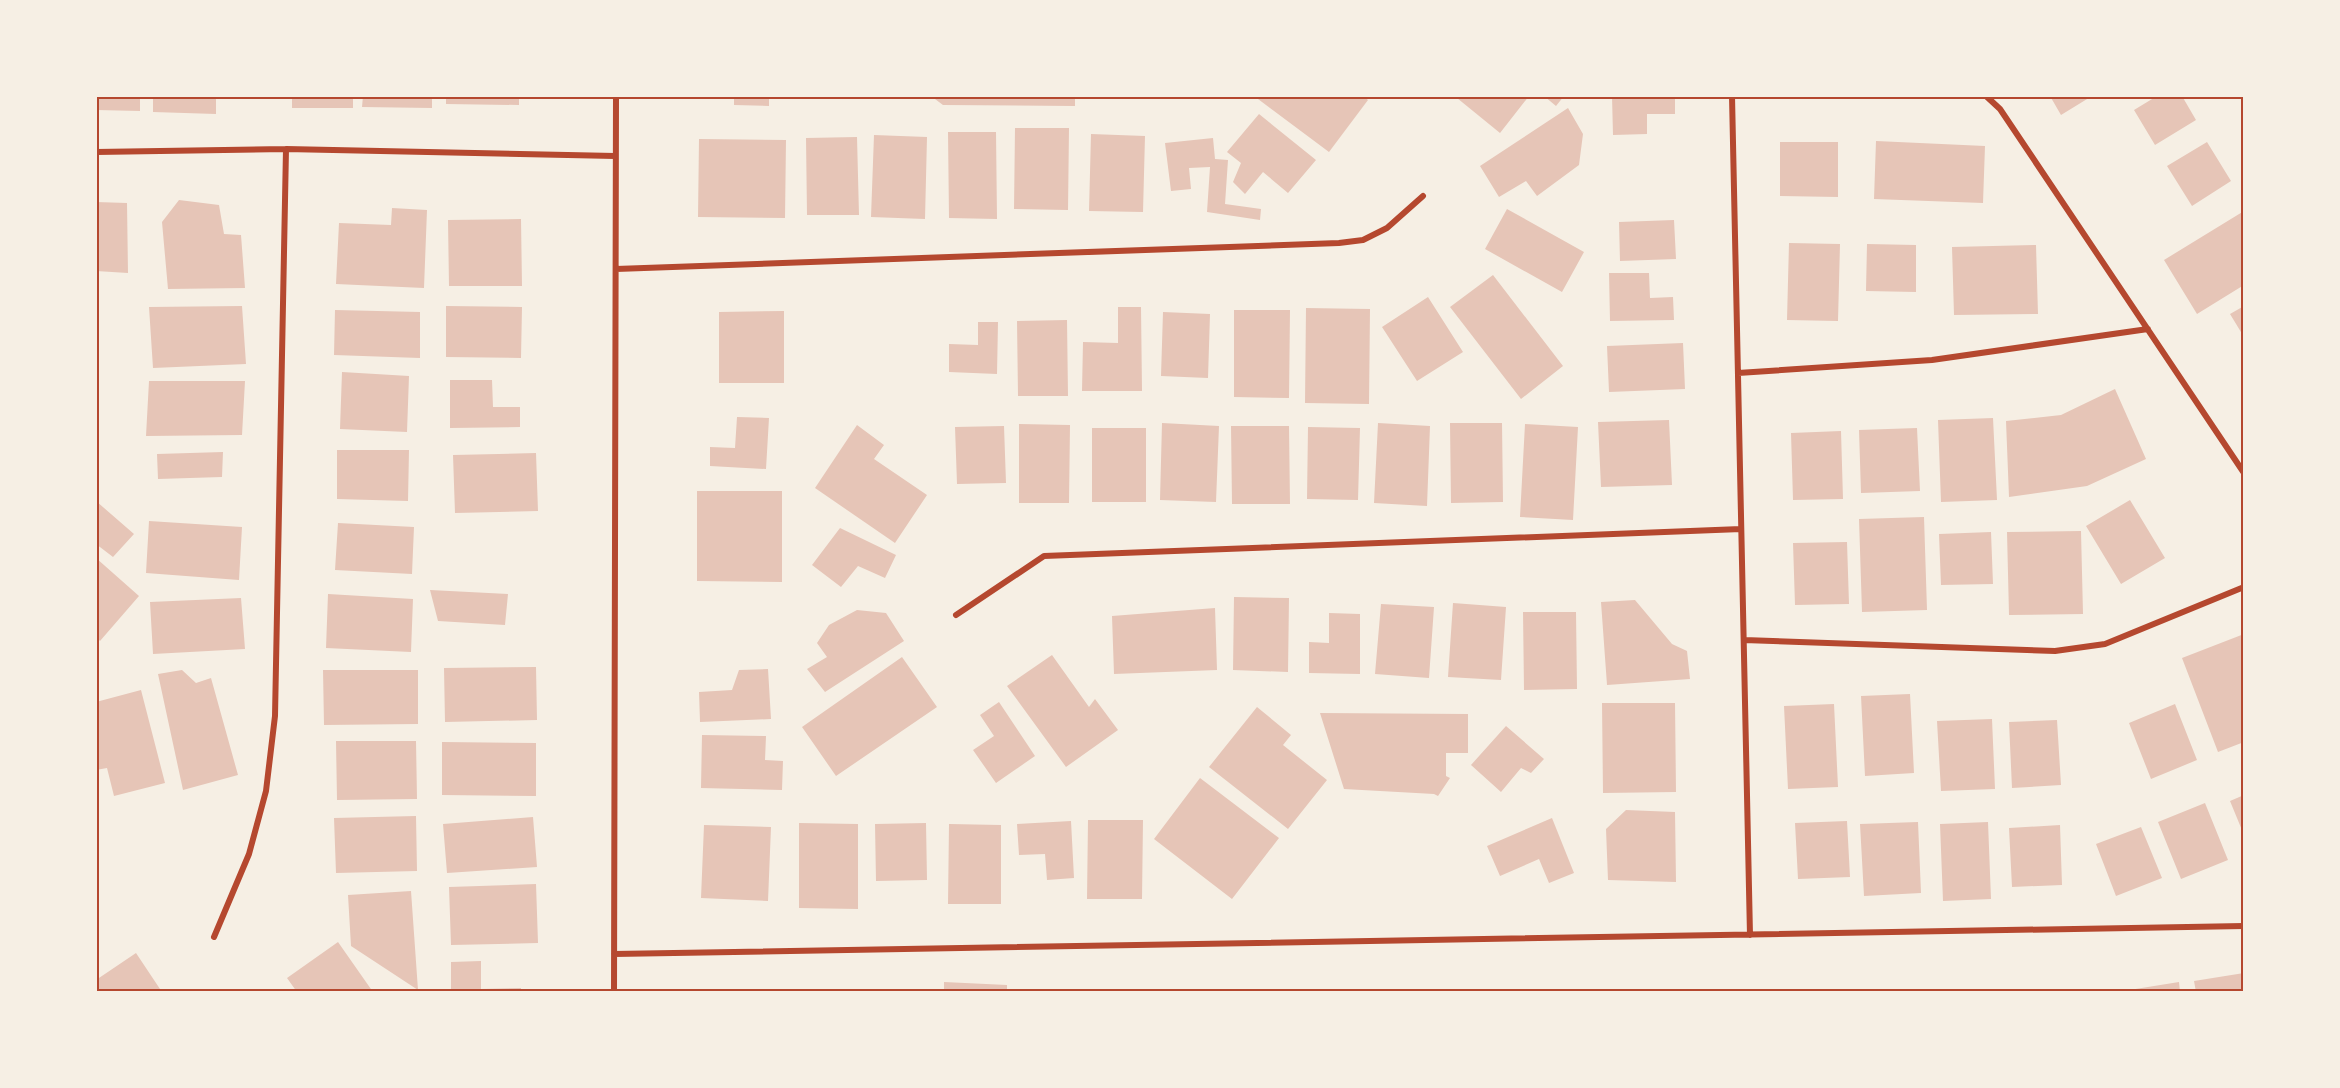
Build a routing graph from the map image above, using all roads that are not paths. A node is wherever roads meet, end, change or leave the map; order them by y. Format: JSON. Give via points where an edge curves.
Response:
{"nodes":[{"id":1,"x":616,"y":96,"type":"edge"},
{"id":2,"x":1732,"y":96,"type":"edge"},
{"id":3,"x":1986,"y":96,"type":"edge"},
{"id":4,"x":286,"y":149,"type":"junction"},
{"id":5,"x":96,"y":152,"type":"edge"},
{"id":6,"x":615,"y":156,"type":"junction"},
{"id":7,"x":1423,"y":196,"type":"dead end"},
{"id":8,"x":616,"y":269,"type":"junction"},
{"id":9,"x":2148,"y":329,"type":"junction"},
{"id":10,"x":1738,"y":373,"type":"junction"},
{"id":11,"x":2244,"y":473,"type":"edge"},
{"id":12,"x":1741,"y":529,"type":"junction"},
{"id":13,"x":2244,"y":587,"type":"edge"},
{"id":14,"x":956,"y":615,"type":"dead end"},
{"id":15,"x":1744,"y":640,"type":"junction"},
{"id":16,"x":2244,"y":926,"type":"edge"},
{"id":17,"x":1750,"y":935,"type":"junction"},
{"id":18,"x":214,"y":937,"type":"dead end"},
{"id":19,"x":614,"y":954,"type":"junction"},
{"id":20,"x":614,"y":992,"type":"edge"}],
"edges":[{"from":1,"to":6,"type":"street"},
{"from":2,"to":10,"type":"street"},
{"from":3,"to":9,"type":"street","via":[[2000,109]]},
{"from":4,"to":5,"type":"street"},
{"from":4,"to":6,"type":"street"},
{"from":4,"to":18,"type":"street","via":[[276,716],[266,791],[249,854]]},
{"from":6,"to":8,"type":"street"},
{"from":7,"to":8,"type":"street","via":[[1387,228],[1364,240],[1340,243]]},
{"from":8,"to":19,"type":"street"},
{"from":9,"to":10,"type":"street","via":[[1932,360]]},
{"from":9,"to":11,"type":"street"},
{"from":10,"to":12,"type":"street"},
{"from":12,"to":14,"type":"street","via":[[1044,556]]},
{"from":12,"to":15,"type":"street"},
{"from":13,"to":15,"type":"street","via":[[2105,644],[2055,651]]},
{"from":15,"to":17,"type":"street"},
{"from":16,"to":17,"type":"street"},
{"from":17,"to":19,"type":"street"},
{"from":19,"to":20,"type":"street"}]}
